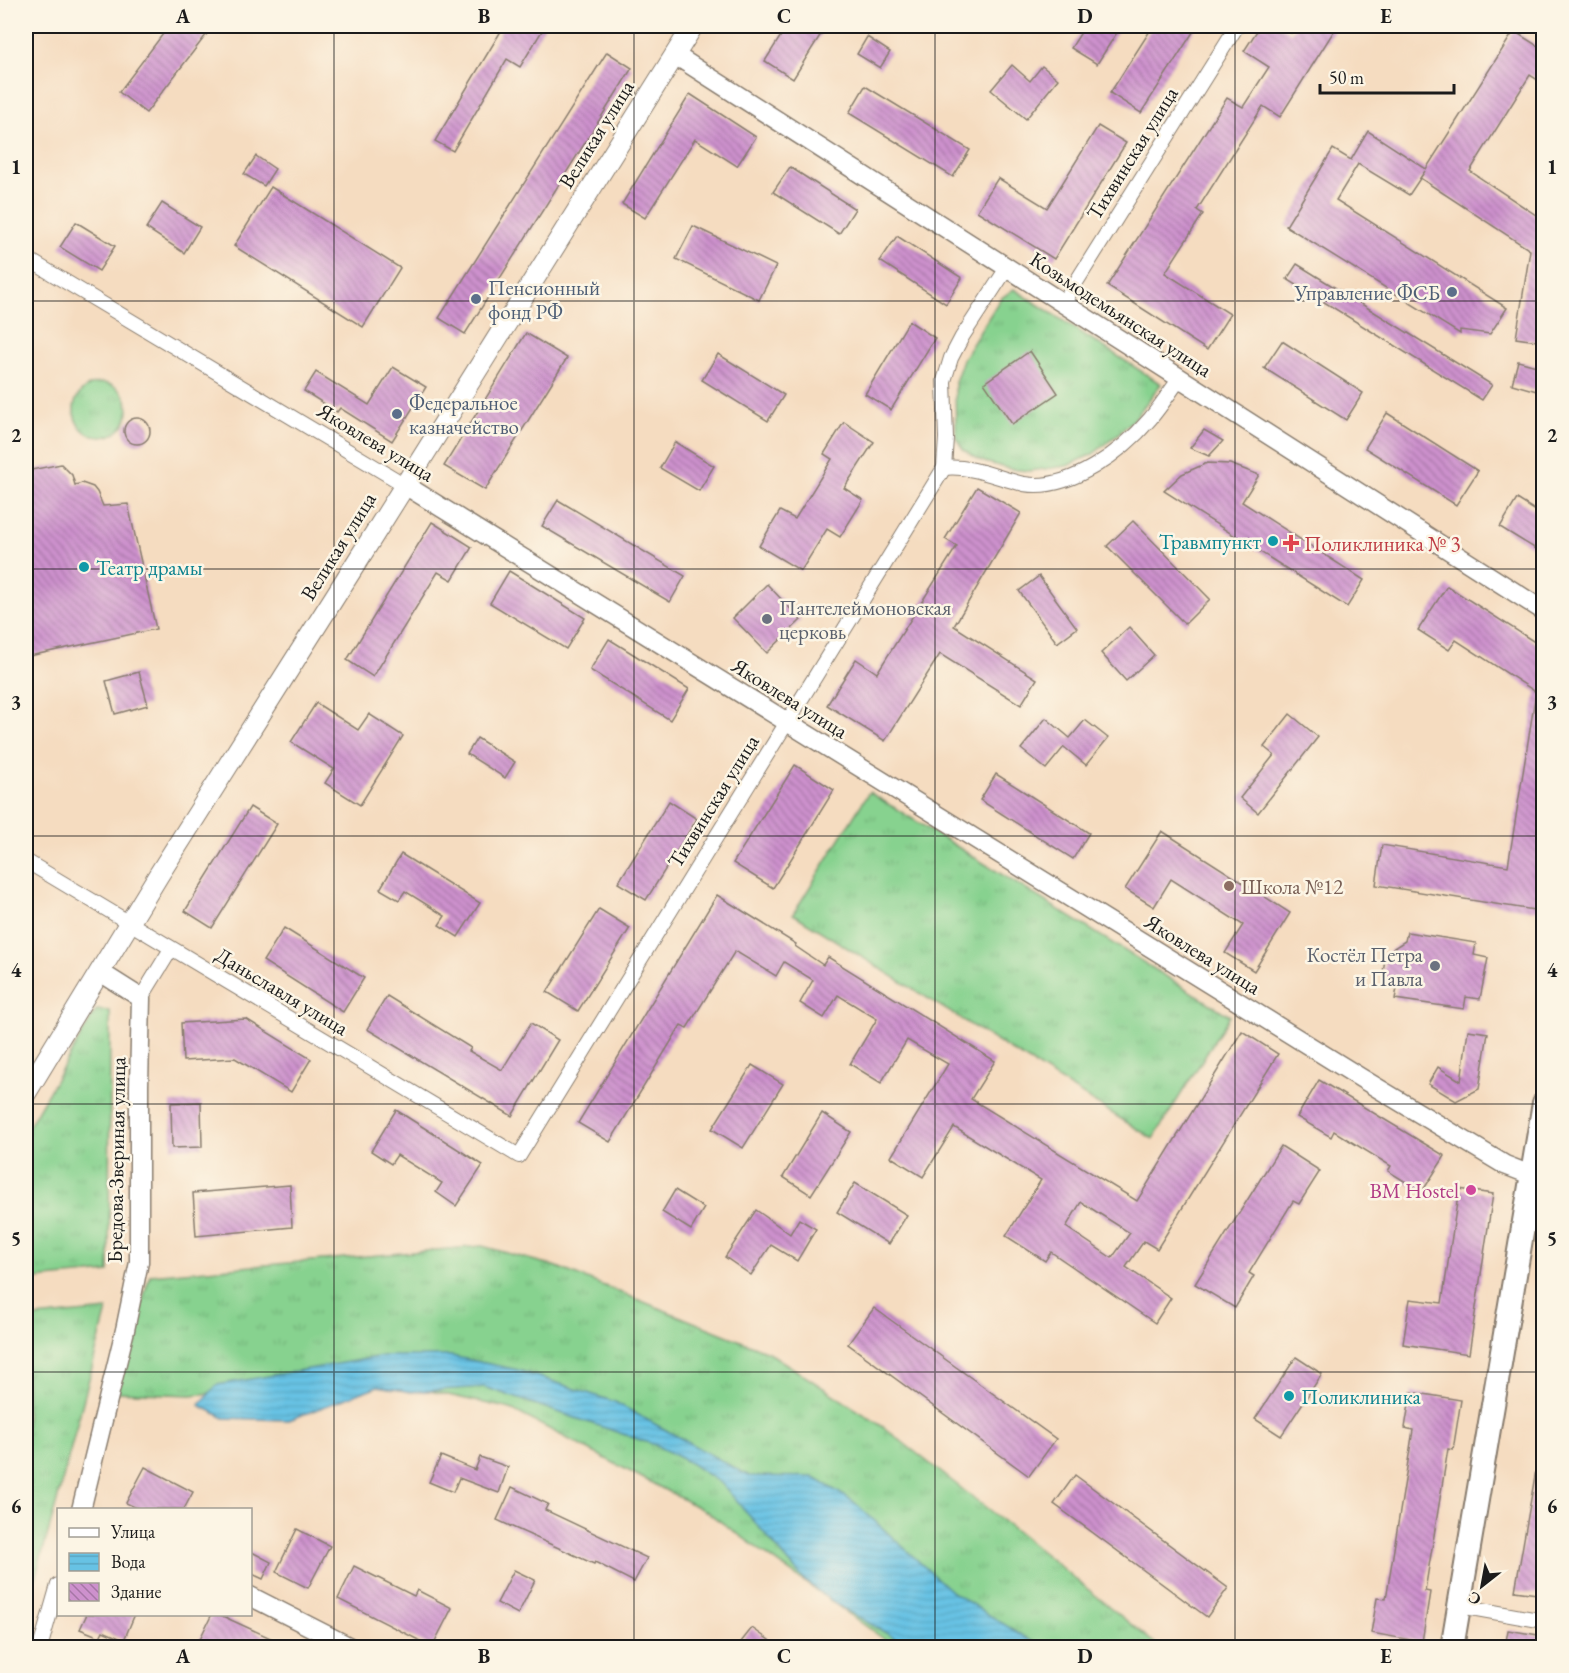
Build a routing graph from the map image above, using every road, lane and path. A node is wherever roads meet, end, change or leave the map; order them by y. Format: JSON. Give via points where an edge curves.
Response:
{"nodes":[{"id":1,"x":693,"y":26,"type":"edge"},
{"id":2,"x":1237,"y":26,"type":"edge"},
{"id":3,"x":675,"y":55,"type":"junction"},
{"id":4,"x":26,"y":258,"type":"edge"},
{"id":5,"x":1007,"y":268,"type":"junction"},
{"id":6,"x":1063,"y":303,"type":"junction"},
{"id":7,"x":1180,"y":378,"type":"junction"},
{"id":8,"x":944,"y":468,"type":"junction"},
{"id":9,"x":405,"y":485,"type":"junction"},
{"id":10,"x":1544,"y":611,"type":"edge"},
{"id":11,"x":787,"y":722,"type":"junction"},
{"id":12,"x":26,"y":861,"type":"edge"},
{"id":13,"x":129,"y":924,"type":"junction"},
{"id":14,"x":171,"y":949,"type":"junction"},
{"id":15,"x":100,"y":972,"type":"junction"},
{"id":16,"x":141,"y":998,"type":"junction"},
{"id":17,"x":26,"y":1093,"type":"edge"},
{"id":18,"x":1544,"y":1103,"type":"edge"},
{"id":19,"x":519,"y":1156,"type":"joint"},
{"id":20,"x":1537,"y":1176,"type":"edge"},
{"id":21,"x":81,"y":1508,"type":"edge"},
{"id":22,"x":57,"y":1588,"type":"edge"},
{"id":23,"x":252,"y":1597,"type":"edge"},
{"id":24,"x":1460,"y":1606,"type":"junction"},
{"id":25,"x":1544,"y":1621,"type":"edge"},
{"id":26,"x":40,"y":1647,"type":"edge"},
{"id":27,"x":352,"y":1647,"type":"edge"},
{"id":28,"x":1452,"y":1647,"type":"edge"}],
"edges":[{"from":1,"to":3,"type":"main road","name":"Великая улица"},
{"from":2,"to":6,"type":"street","name":"Тихвинская улица"},
{"from":3,"to":5,"type":"street","name":"Козьмодемьянская улица"},
{"from":3,"to":9,"type":"main road","name":"Великая улица"},
{"from":4,"to":9,"type":"street","name":"Яковлева улица"},
{"from":5,"to":6,"type":"street","name":"Козьмодемьянская улица"},
{"from":5,"to":8,"type":"street","name":"Тихвинская улица","via":[[962,337],[947,370]]},
{"from":6,"to":7,"type":"street","name":"Козьмодемьянская улица"},
{"from":7,"to":8,"type":"street","via":[[1149,420],[1125,443],[1080,474],[1060,481],[1027,484],[966,468]]},
{"from":7,"to":10,"type":"street","name":"Козьмодемьянская улица"},
{"from":8,"to":11,"type":"street","name":"Тихвинская улица"},
{"from":9,"to":11,"type":"street","name":"Яковлева улица"},
{"from":9,"to":13,"type":"main road","name":"Великая улица"},
{"from":11,"to":19,"type":"street","name":"Тихвинская улица"},
{"from":11,"to":20,"type":"street","name":"Яковлева улица","via":[[1505,1166]]},
{"from":12,"to":13,"type":"street","name":"Даньславля улица"},
{"from":13,"to":14,"type":"street","name":"Даньславля улица"},
{"from":13,"to":15,"type":"main road","name":"Великая улица"},
{"from":14,"to":16,"type":"street"},
{"from":14,"to":19,"type":"street","name":"Даньславля улица"},
{"from":15,"to":16,"type":"street"},
{"from":15,"to":17,"type":"main road","name":"Великая улица"},
{"from":16,"to":21,"type":"street","name":"Бредова-Звериная улица","via":[[139,1262]]},
{"from":18,"to":20,"type":"main road"},
{"from":20,"to":24,"type":"main road"},
{"from":22,"to":26,"type":"street"},
{"from":23,"to":27,"type":"street"},
{"from":24,"to":25,"type":"street"},
{"from":24,"to":28,"type":"main road"}]}
